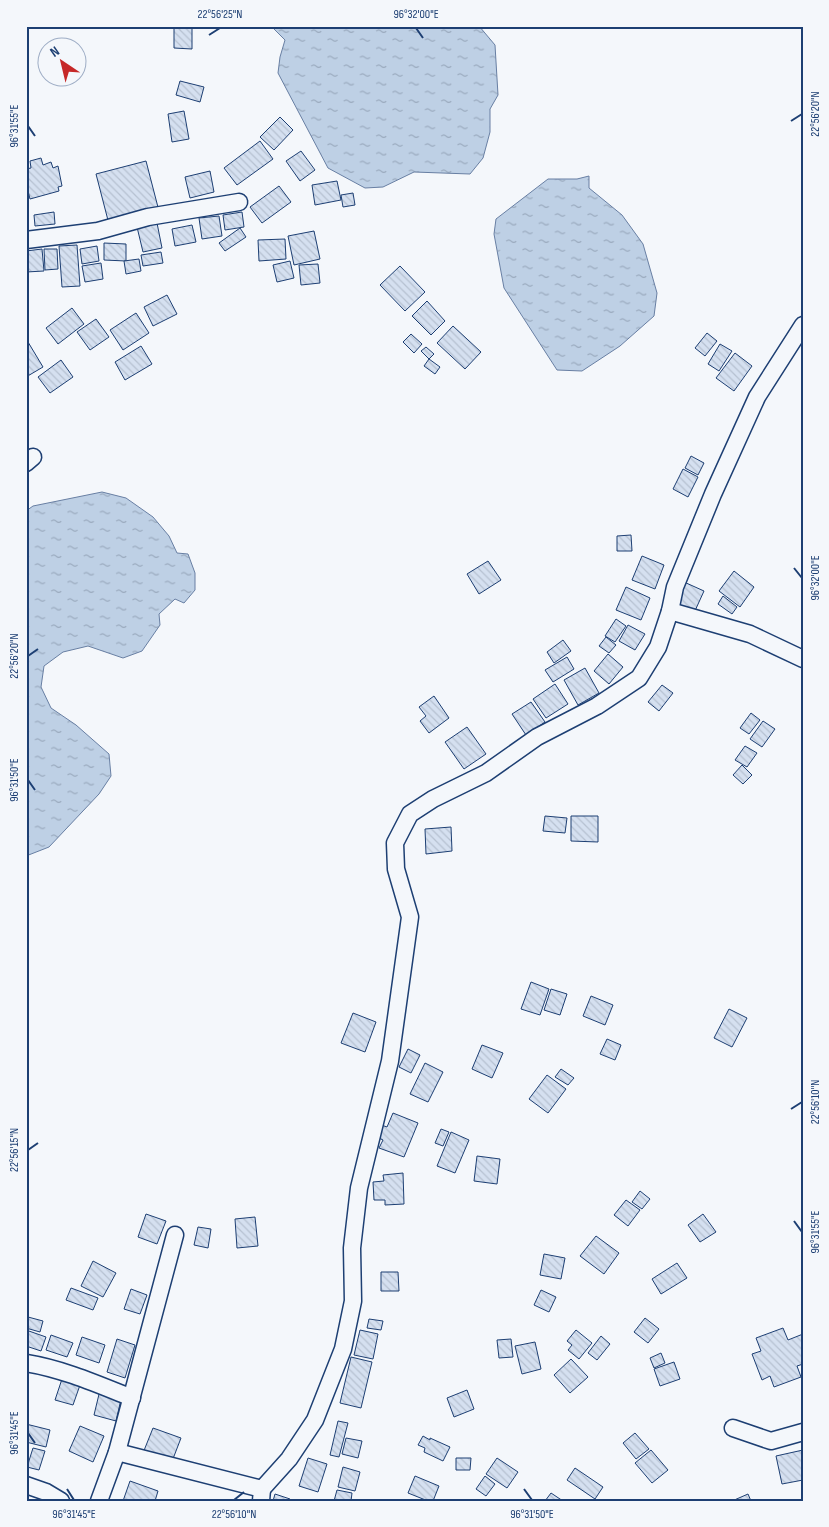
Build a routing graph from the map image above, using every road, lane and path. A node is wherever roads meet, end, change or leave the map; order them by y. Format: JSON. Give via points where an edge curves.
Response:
{"nodes":[{"id":1,"x":239,"y":202,"type":"dead end"},
{"id":2,"x":26,"y":240,"type":"edge"},
{"id":3,"x":803,"y":325,"type":"edge"},
{"id":4,"x":670,"y":612,"type":"junction"},
{"id":5,"x":803,"y":659,"type":"edge"},
{"id":6,"x":176,"y":1235,"type":"dead end"},
{"id":7,"x":26,"y":1363,"type":"edge"},
{"id":8,"x":132,"y":1398,"type":"junction"},
{"id":9,"x":733,"y":1428,"type":"dead end"},
{"id":10,"x":803,"y":1432,"type":"edge"},
{"id":11,"x":117,"y":1452,"type":"junction"},
{"id":12,"x":26,"y":1485,"type":"edge"},
{"id":13,"x":261,"y":1495,"type":"edge"},
{"id":14,"x":61,"y":1501,"type":"edge"},
{"id":15,"x":100,"y":1501,"type":"edge"}],
"edges":[{"from":1,"to":2,"type":"street","via":[[148,217],[98,231]]},
{"from":3,"to":4,"type":"street","via":[[758,397],[713,494],[675,587]]},
{"from":4,"to":5,"type":"street","via":[[750,634]]},
{"from":4,"to":13,"type":"street","via":[[658,647],[639,678],[597,706],[537,737],[486,773],[410,814],[395,843],[396,869],[410,917],[390,1062],[358,1188],[352,1248],[353,1301],[343,1348],[315,1420]]},
{"from":6,"to":8,"type":"street"},
{"from":7,"to":8,"type":"street","via":[[92,1381]]},
{"from":8,"to":11,"type":"street"},
{"from":9,"to":10,"type":"street","via":[[771,1441]]},
{"from":11,"to":13,"type":"street"},
{"from":11,"to":15,"type":"street"},
{"from":12,"to":14,"type":"street"}]}
